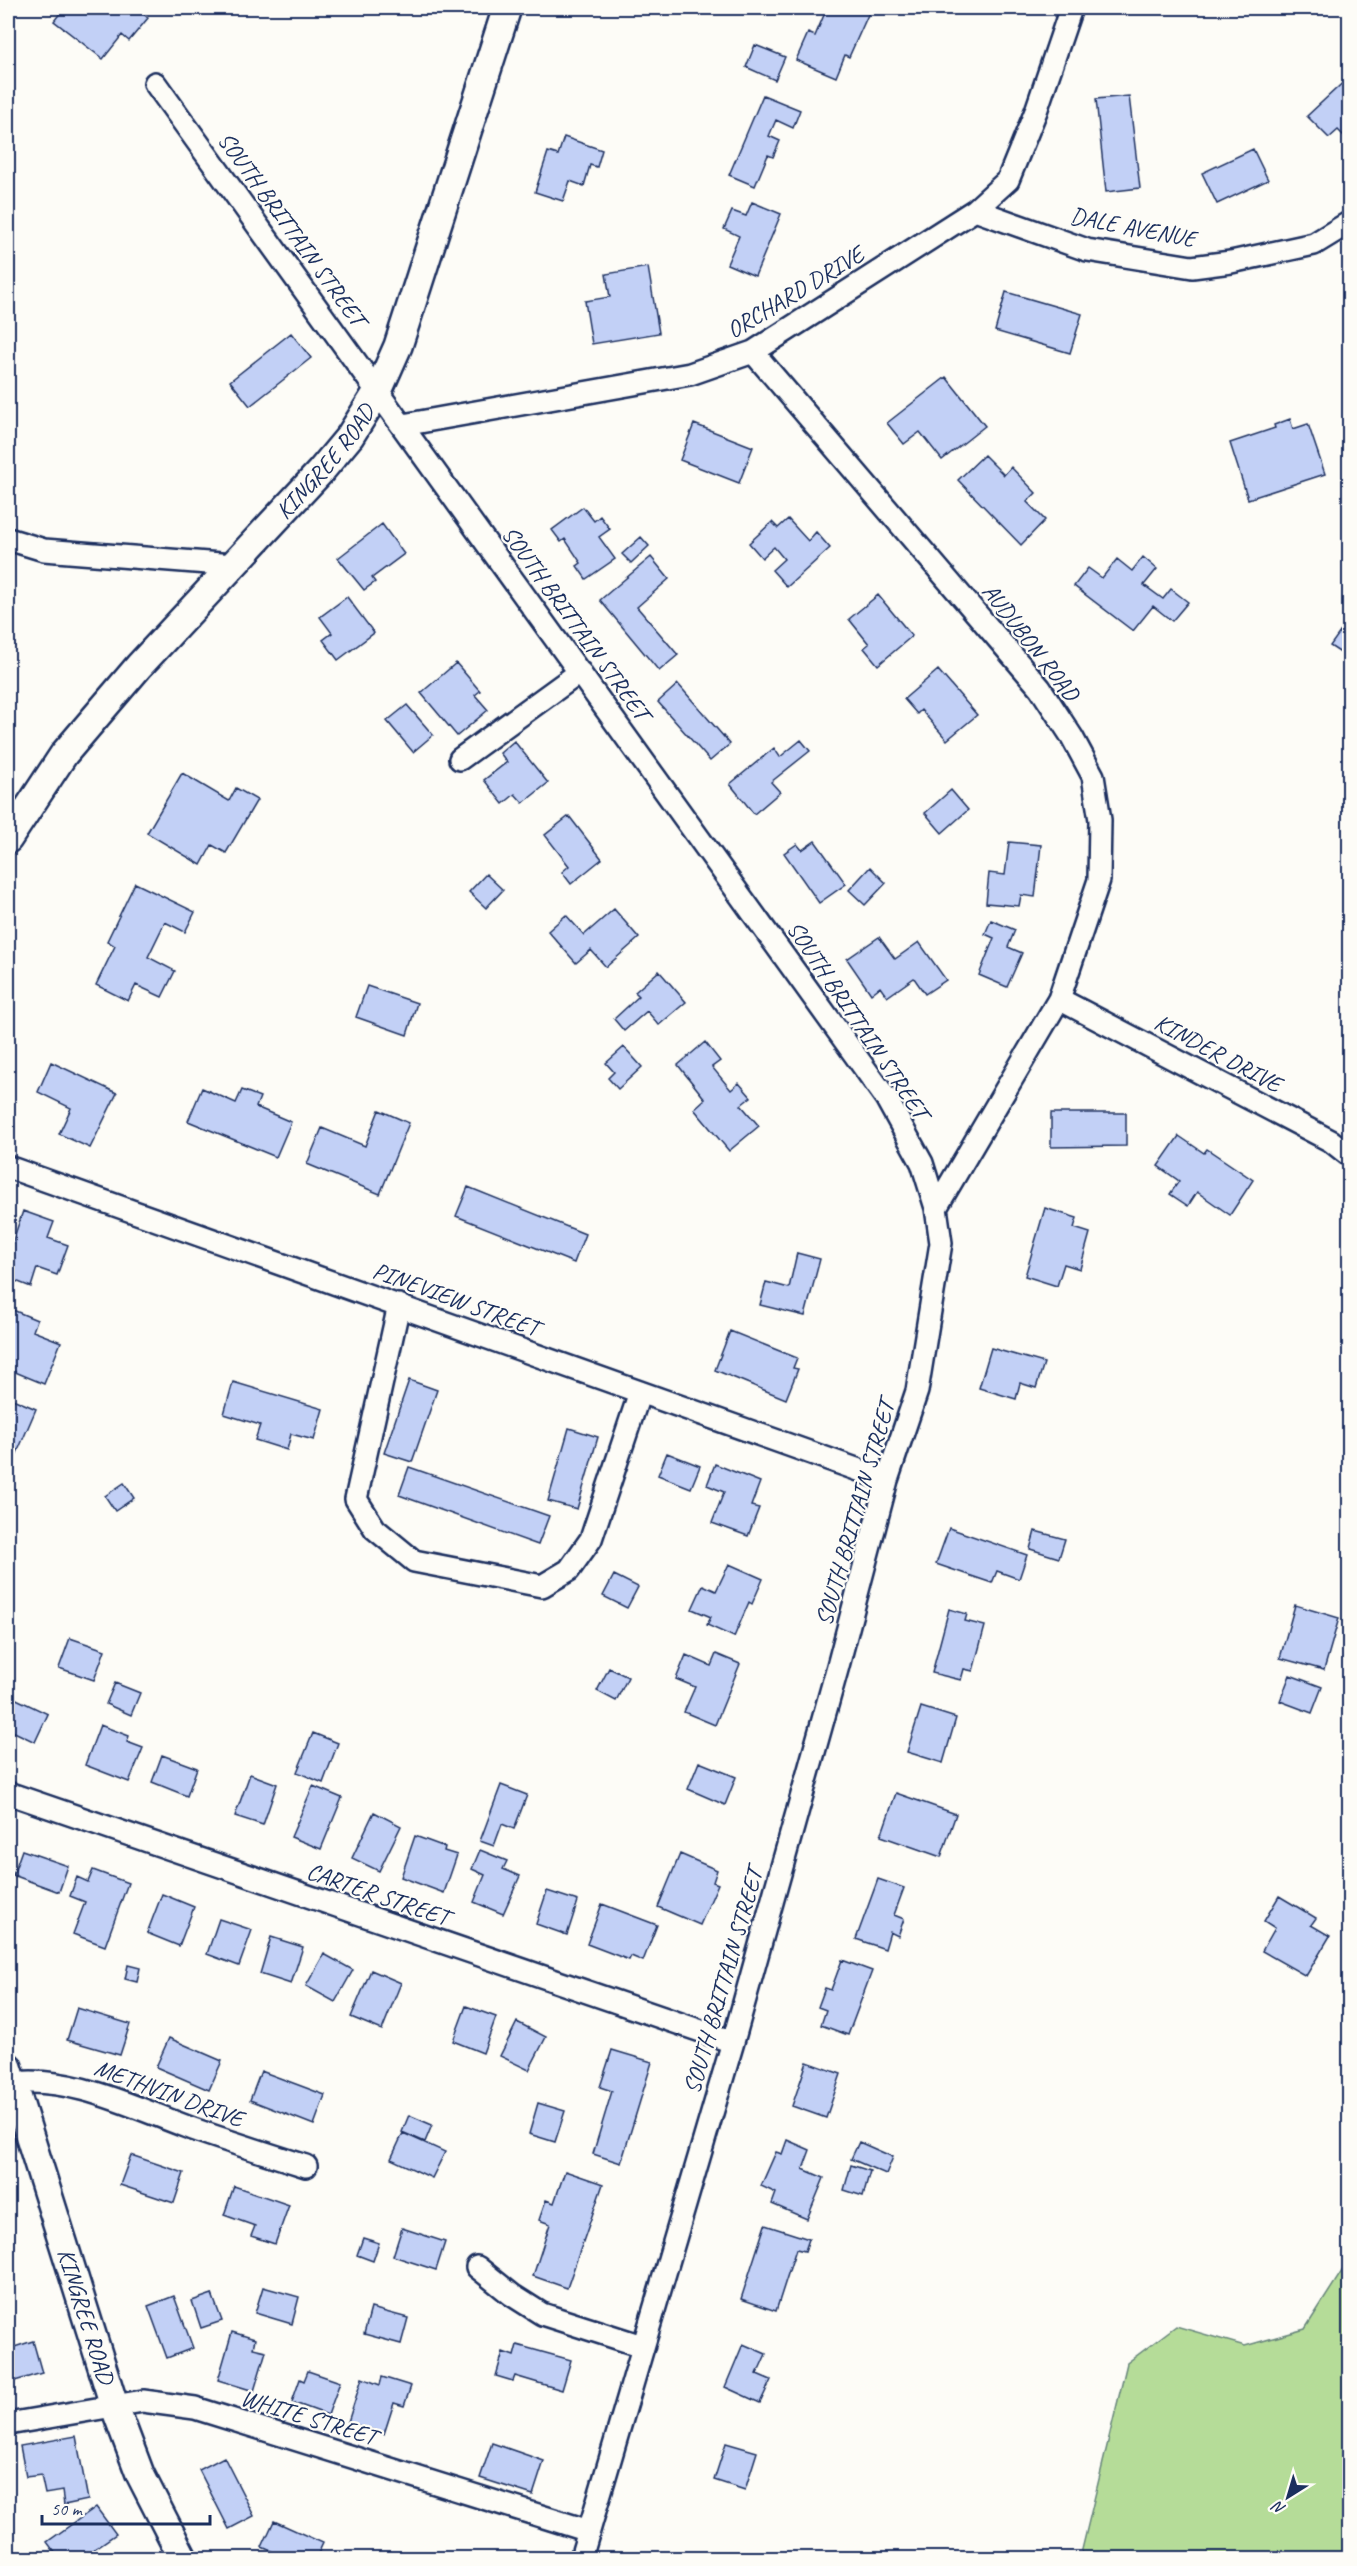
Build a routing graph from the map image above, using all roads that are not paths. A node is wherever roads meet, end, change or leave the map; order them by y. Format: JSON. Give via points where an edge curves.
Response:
{"nodes":[{"id":1,"x":507,"y":8,"type":"edge"},
{"id":2,"x":1071,"y":8,"type":"edge"},
{"id":3,"x":155,"y":83,"type":"dead end"},
{"id":4,"x":975,"y":210,"type":"junction"},
{"id":5,"x":1350,"y":222,"type":"edge"},
{"id":6,"x":753,"y":352,"type":"junction"},
{"id":7,"x":378,"y":391,"type":"junction"},
{"id":8,"x":403,"y":425,"type":"junction"},
{"id":9,"x":8,"y":539,"type":"edge"},
{"id":10,"x":233,"y":565,"type":"junction"},
{"id":11,"x":580,"y":672,"type":"junction"},
{"id":12,"x":460,"y":759,"type":"dead end"},
{"id":13,"x":8,"y":839,"type":"edge"},
{"id":14,"x":1059,"y":999,"type":"junction"},
{"id":15,"x":1350,"y":1156,"type":"edge"},
{"id":16,"x":8,"y":1167,"type":"edge"},
{"id":17,"x":936,"y":1208,"type":"junction"},
{"id":18,"x":399,"y":1305,"type":"junction"},
{"id":19,"x":640,"y":1392,"type":"junction"},
{"id":20,"x":887,"y":1480,"type":"junction"},
{"id":21,"x":8,"y":1793,"type":"edge"},
{"id":22,"x":733,"y":2042,"type":"junction"},
{"id":23,"x":9,"y":2078,"type":"edge"},
{"id":24,"x":306,"y":2166,"type":"dead end"},
{"id":25,"x":477,"y":2267,"type":"dead end"},
{"id":26,"x":642,"y":2346,"type":"junction"},
{"id":27,"x":114,"y":2405,"type":"junction"},
{"id":28,"x":8,"y":2424,"type":"edge"},
{"id":29,"x":589,"y":2531,"type":"junction"},
{"id":30,"x":183,"y":2559,"type":"edge"},
{"id":31,"x":580,"y":2559,"type":"edge"}],
"edges":[{"from":1,"to":7,"type":"main road","name":"KINGREE ROAD","via":[[398,346]]},
{"from":2,"to":4,"type":"street","name":"ORCHARD DRIVE","via":[[1008,180]]},
{"from":3,"to":7,"type":"street","name":"SOUTH BRITTAIN STREET"},
{"from":4,"to":5,"type":"street","name":"DALE AVENUE","via":[[1087,249],[1192,267],[1314,244]]},
{"from":4,"to":6,"type":"street","name":"ORCHARD DRIVE"},
{"from":6,"to":8,"type":"street","name":"ORCHARD DRIVE","via":[[690,374]]},
{"from":6,"to":14,"type":"street","name":"AUDUBON ROAD","via":[[1041,688],[1093,776],[1100,820],[1099,880]]},
{"from":7,"to":8,"type":"street","name":"SOUTH BRITTAIN STREET"},
{"from":7,"to":10,"type":"main road","name":"KINGREE ROAD","via":[[342,445]]},
{"from":8,"to":11,"type":"street","name":"SOUTH BRITTAIN STREET"},
{"from":9,"to":10,"type":"street","via":[[44,550]]},
{"from":10,"to":13,"type":"main road","name":"KINGREE ROAD","via":[[64,754]]},
{"from":11,"to":12,"type":"street"},
{"from":11,"to":17,"type":"street","name":"SOUTH BRITTAIN STREET","via":[[886,1098],[922,1163]]},
{"from":14,"to":15,"type":"street","name":"KINDER DRIVE","via":[[1331,1141]]},
{"from":14,"to":17,"type":"street","name":"AUDUBON ROAD"},
{"from":16,"to":18,"type":"street","name":"PINEVIEW STREET"},
{"from":17,"to":20,"type":"street","name":"SOUTH BRITTAIN STREET","via":[[941,1243],[917,1391]]},
{"from":18,"to":19,"type":"street","name":"PINEVIEW STREET"},
{"from":18,"to":19,"type":"street","via":[[356,1499],[375,1529],[414,1561],[542,1586],[569,1570],[591,1539]]},
{"from":19,"to":20,"type":"street","name":"PINEVIEW STREET"},
{"from":20,"to":22,"type":"street","name":"SOUTH BRITTAIN STREET"},
{"from":21,"to":22,"type":"street","name":"CARTER STREET"},
{"from":22,"to":26,"type":"street","name":"SOUTH BRITTAIN STREET"},
{"from":23,"to":24,"type":"street","name":"METHVIN DRIVE","via":[[77,2087]]},
{"from":23,"to":27,"type":"main road","name":"KINGREE ROAD"},
{"from":25,"to":26,"type":"street","via":[[542,2314]]},
{"from":26,"to":29,"type":"street","name":"SOUTH BRITTAIN STREET"},
{"from":27,"to":28,"type":"street","name":"WHITE STREET"},
{"from":27,"to":29,"type":"street","name":"WHITE STREET","via":[[143,2401],[195,2409]]},
{"from":27,"to":30,"type":"main road","name":"KINGREE ROAD","via":[[141,2474]]},
{"from":29,"to":31,"type":"street","name":"SOUTH BRITTAIN STREET"}]}
